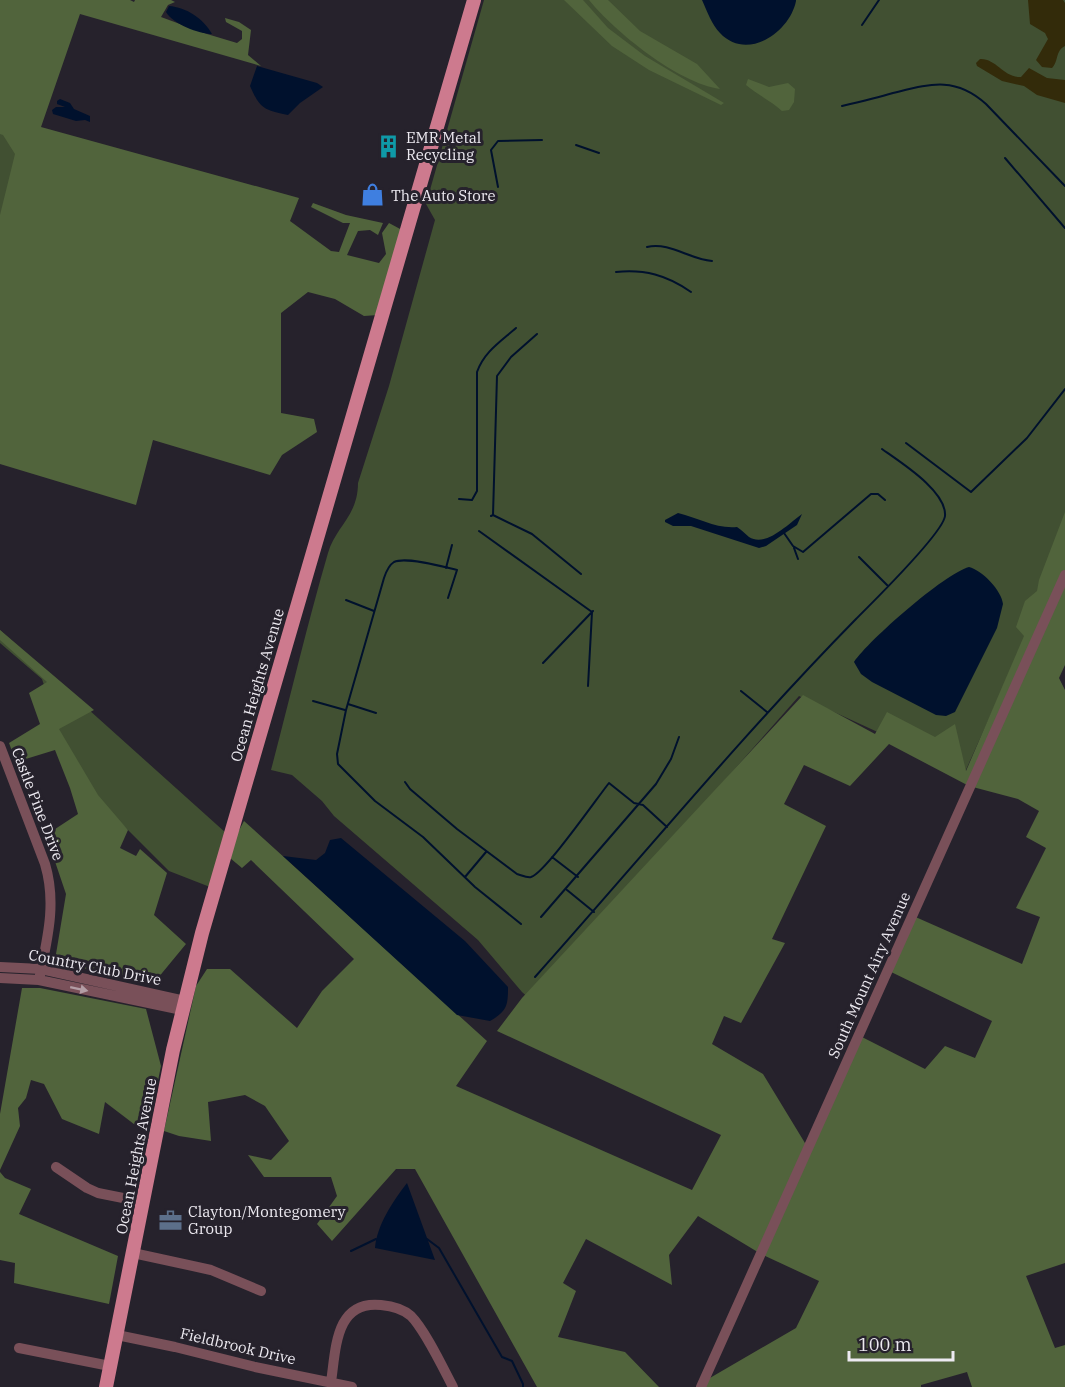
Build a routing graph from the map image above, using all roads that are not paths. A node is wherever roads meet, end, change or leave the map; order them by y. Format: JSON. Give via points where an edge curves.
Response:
{"nodes":[{"id":1,"x":474,"y":0,"type":"edge"},
{"id":2,"x":1065,"y":575,"type":"edge"},
{"id":3,"x":0,"y":746,"type":"edge"},
{"id":4,"x":0,"y":967,"type":"edge"},
{"id":5,"x":40,"y":975,"type":"junction"},
{"id":6,"x":0,"y":978,"type":"edge"},
{"id":7,"x":183,"y":1005,"type":"junction"},
{"id":8,"x":56,"y":1167,"type":"dead end"},
{"id":9,"x":143,"y":1202,"type":"junction"},
{"id":10,"x":133,"y":1253,"type":"junction"},
{"id":11,"x":261,"y":1291,"type":"dead end"},
{"id":12,"x":117,"y":1335,"type":"junction"},
{"id":13,"x":19,"y":1348,"type":"dead end"},
{"id":14,"x":110,"y":1366,"type":"junction"},
{"id":15,"x":331,"y":1382,"type":"junction"},
{"id":16,"x":106,"y":1387,"type":"edge"},
{"id":17,"x":352,"y":1387,"type":"edge"},
{"id":18,"x":453,"y":1387,"type":"edge"},
{"id":19,"x":701,"y":1387,"type":"edge"}],
"edges":[{"from":1,"to":7,"type":"main road","name":"Ocean Heights Avenue"},
{"from":2,"to":19,"type":"street","name":"South Mount Airy Avenue"},
{"from":3,"to":5,"type":"street","name":"Castle Pine Drive","via":[[50,884],[51,920]]},
{"from":4,"to":5,"type":"street","name":"Country Club Drive"},
{"from":5,"to":6,"type":"street","name":"Country Club Drive"},
{"from":5,"to":7,"type":"street","name":"Country Club Drive"},
{"from":7,"to":9,"type":"main road","name":"Ocean Heights Avenue"},
{"from":8,"to":9,"type":"street","via":[[92,1191]]},
{"from":9,"to":10,"type":"main road","name":"Ocean Heights Avenue"},
{"from":10,"to":11,"type":"street","via":[[210,1270]]},
{"from":10,"to":12,"type":"main road","name":"Ocean Heights Avenue"},
{"from":12,"to":14,"type":"main road","name":"Ocean Heights Avenue"},
{"from":12,"to":15,"type":"street","name":"Fieldbrook Drive"},
{"from":13,"to":14,"type":"street"},
{"from":14,"to":16,"type":"main road","name":"Ocean Heights Avenue"},
{"from":15,"to":17,"type":"street","name":"Fieldbrook Drive"},
{"from":15,"to":18,"type":"street","via":[[344,1320],[358,1307],[376,1304],[399,1308],[411,1317]]}]}
